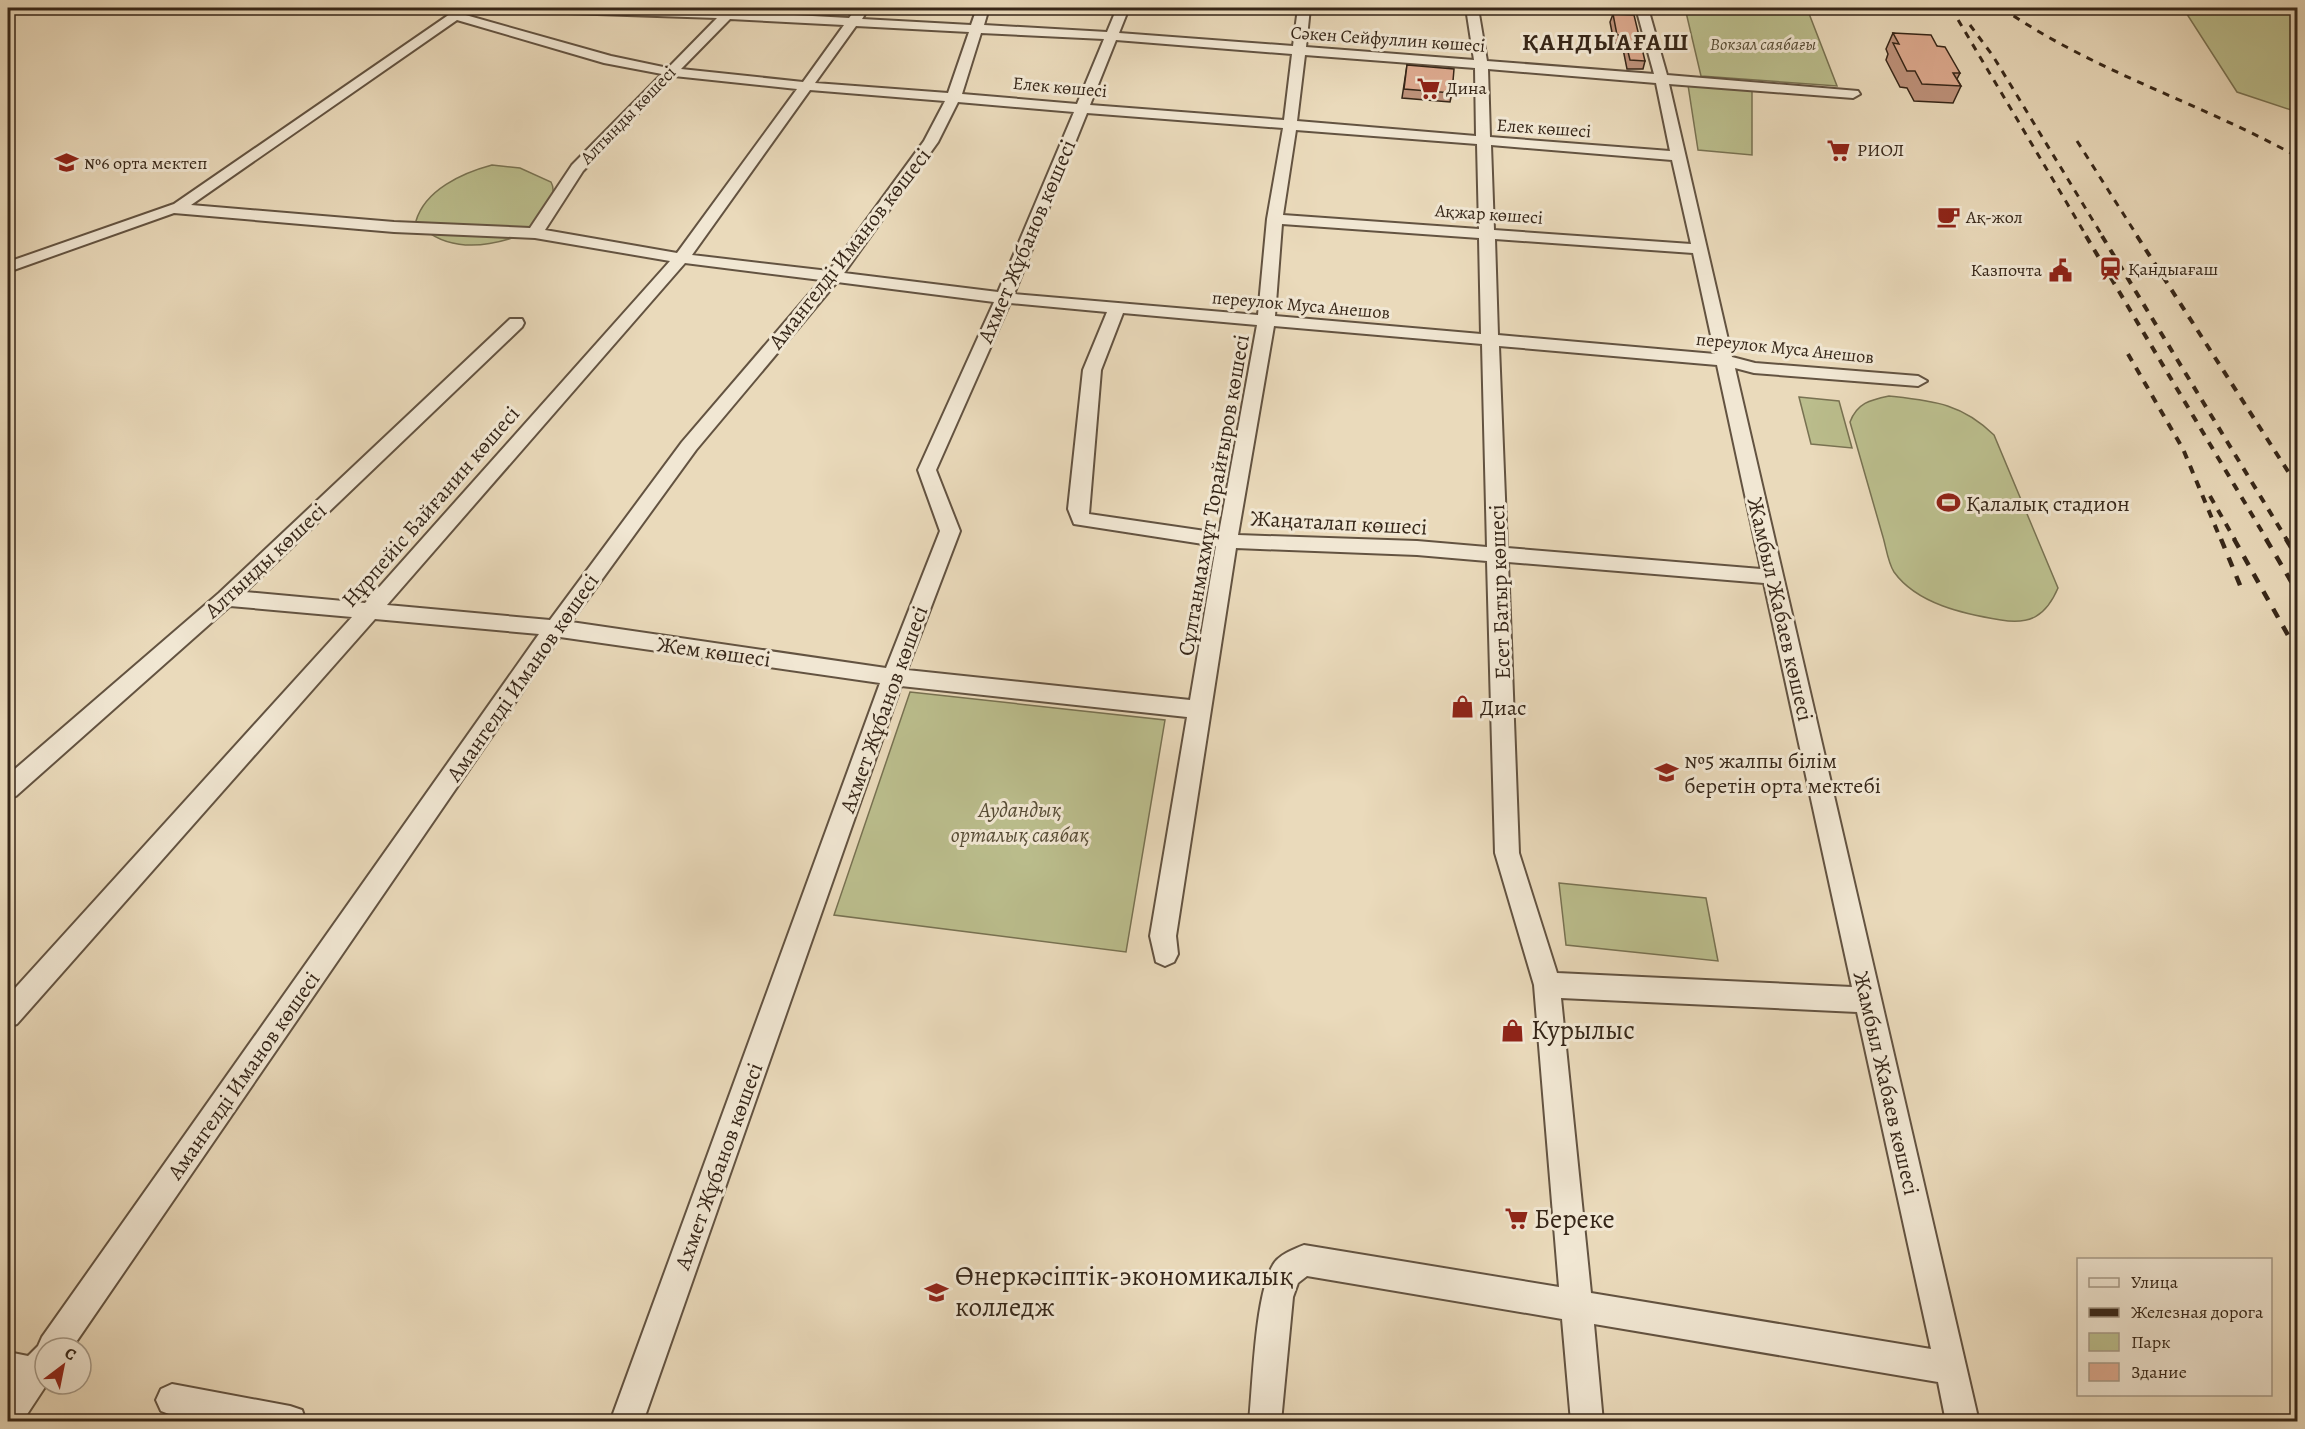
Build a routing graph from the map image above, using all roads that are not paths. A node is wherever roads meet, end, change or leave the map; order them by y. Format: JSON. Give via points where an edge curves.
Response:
{"nodes":[{"id":1,"x":537,"y":8,"type":"edge"},
{"id":2,"x":983,"y":8,"type":"edge"},
{"id":3,"x":1123,"y":8,"type":"edge"},
{"id":4,"x":1304,"y":8,"type":"edge"},
{"id":5,"x":1472,"y":8,"type":"edge"},
{"id":6,"x":1642,"y":8,"type":"edge"},
{"id":7,"x":1790,"y":8,"type":"edge"},
{"id":8,"x":1821,"y":8,"type":"edge"},
{"id":9,"x":457,"y":12,"type":"edge"},
{"id":10,"x":730,"y":12,"type":"edge"},
{"id":11,"x":857,"y":15,"type":"edge"},
{"id":12,"x":977,"y":30,"type":"junction"},
{"id":13,"x":1113,"y":36,"type":"junction"},
{"id":14,"x":1299,"y":51,"type":"junction"},
{"id":15,"x":1481,"y":64,"type":"junction"},
{"id":16,"x":670,"y":72,"type":"junction"},
{"id":17,"x":1661,"y":77,"type":"junction"},
{"id":18,"x":805,"y":86,"type":"junction"},
{"id":19,"x":1853,"y":94,"type":"dead end"},
{"id":20,"x":954,"y":97,"type":"junction"},
{"id":21,"x":1082,"y":107,"type":"junction"},
{"id":22,"x":1290,"y":126,"type":"junction"},
{"id":23,"x":1484,"y":142,"type":"junction"},
{"id":24,"x":1678,"y":156,"type":"junction"},
{"id":25,"x":177,"y":208,"type":"junction"},
{"id":26,"x":1275,"y":219,"type":"junction"},
{"id":27,"x":535,"y":233,"type":"junction"},
{"id":28,"x":1487,"y":233,"type":"junction"},
{"id":29,"x":1700,"y":249,"type":"junction"},
{"id":30,"x":681,"y":258,"type":"junction"},
{"id":31,"x":8,"y":267,"type":"edge"},
{"id":32,"x":832,"y":278,"type":"junction"},
{"id":33,"x":1003,"y":298,"type":"junction"},
{"id":34,"x":1116,"y":309,"type":"junction"},
{"id":35,"x":516,"y":323,"type":"dead end"},
{"id":36,"x":1266,"y":323,"type":"junction"},
{"id":37,"x":1490,"y":339,"type":"junction"},
{"id":38,"x":1725,"y":360,"type":"junction"},
{"id":39,"x":1918,"y":381,"type":"dead end"},
{"id":40,"x":1227,"y":541,"type":"junction"},
{"id":41,"x":1497,"y":555,"type":"junction"},
{"id":42,"x":1774,"y":577,"type":"junction"},
{"id":43,"x":226,"y":598,"type":"junction"},
{"id":44,"x":372,"y":609,"type":"junction"},
{"id":45,"x":555,"y":628,"type":"junction"},
{"id":46,"x":893,"y":677,"type":"junction"},
{"id":47,"x":1201,"y":710,"type":"junction"},
{"id":48,"x":8,"y":789,"type":"edge"},
{"id":49,"x":1165,"y":954,"type":"dead end"},
{"id":50,"x":1547,"y":985,"type":"junction"},
{"id":51,"x":1867,"y":1000,"type":"junction"},
{"id":52,"x":8,"y":1015,"type":"edge"},
{"id":53,"x":1576,"y":1305,"type":"junction"},
{"id":54,"x":61,"y":1336,"type":"edge"},
{"id":55,"x":29,"y":1367,"type":"edge"},
{"id":56,"x":1953,"y":1369,"type":"junction"},
{"id":57,"x":172,"y":1400,"type":"dead end"},
{"id":58,"x":8,"y":1414,"type":"edge"},
{"id":59,"x":290,"y":1422,"type":"edge"},
{"id":60,"x":626,"y":1422,"type":"edge"},
{"id":61,"x":1265,"y":1422,"type":"edge"},
{"id":62,"x":1587,"y":1422,"type":"edge"},
{"id":63,"x":1964,"y":1422,"type":"edge"}],
"edges":[{"from":1,"to":10,"type":"street","name":"Сәкен Сейфуллин көшесі"},
{"from":2,"to":12,"type":"street","name":"Амангелді Иманов көшесі"},
{"from":3,"to":13,"type":"street","name":"Ахмет Жұбанов көшесі"},
{"from":4,"to":14,"type":"street","name":"Сұлтанмахмұт Торайғыров көшесі"},
{"from":5,"to":15,"type":"street","name":"Есет Батыр көшесі"},
{"from":6,"to":17,"type":"street","name":"Жамбыл Жабаев көшесі"},
{"from":7,"to":8,"type":"street"},
{"from":9,"to":16,"type":"street","name":"Елек көшесі","via":[[609,60]]},
{"from":9,"to":25,"type":"street"},
{"from":10,"to":11,"type":"street","name":"Сәкен Сейфуллин көшесі"},
{"from":10,"to":16,"type":"street","name":"Алтынды көшесі"},
{"from":11,"to":12,"type":"street","name":"Сәкен Сейфуллин көшесі"},
{"from":11,"to":18,"type":"street","name":"Нұрпейіс Байғанин көшесі"},
{"from":12,"to":13,"type":"street","name":"Сәкен Сейфуллин көшесі"},
{"from":12,"to":20,"type":"street","name":"Амангелді Иманов көшесі"},
{"from":13,"to":14,"type":"street","name":"Сәкен Сейфуллин көшесі"},
{"from":13,"to":21,"type":"street","name":"Ахмет Жұбанов көшесі"},
{"from":14,"to":15,"type":"street","name":"Сәкен Сейфуллин көшесі"},
{"from":14,"to":22,"type":"street","name":"Сұлтанмахмұт Торайғыров көшесі"},
{"from":15,"to":17,"type":"street","name":"Сәкен Сейфуллин көшесі"},
{"from":15,"to":23,"type":"street","name":"Есет Батыр көшесі"},
{"from":16,"to":18,"type":"street","name":"Елек көшесі"},
{"from":16,"to":27,"type":"street","name":"Алтынды көшесі","via":[[577,168]]},
{"from":17,"to":19,"type":"street","name":"Сәкен Сейфуллин көшесі"},
{"from":17,"to":24,"type":"street","name":"Жамбыл Жабаев көшесі"},
{"from":18,"to":20,"type":"street","name":"Елек көшесі"},
{"from":18,"to":30,"type":"street","name":"Нұрпейіс Байғанин көшесі"},
{"from":20,"to":21,"type":"street","name":"Елек көшесі"},
{"from":20,"to":32,"type":"street","name":"Амангелді Иманов көшесі","via":[[931,142]]},
{"from":21,"to":22,"type":"street","name":"Елек көшесі"},
{"from":21,"to":33,"type":"street","name":"Ахмет Жұбанов көшесі"},
{"from":22,"to":23,"type":"street","name":"Елек көшесі"},
{"from":22,"to":26,"type":"street","name":"Сұлтанмахмұт Торайғыров көшесі"},
{"from":23,"to":24,"type":"street","name":"Елек көшесі"},
{"from":23,"to":28,"type":"street","name":"Есет Батыр көшесі"},
{"from":24,"to":29,"type":"street","name":"Жамбыл Жабаев көшесі"},
{"from":25,"to":27,"type":"street","name":"переулок Муса Анешов","via":[[394,227]]},
{"from":25,"to":31,"type":"street"},
{"from":26,"to":28,"type":"street","name":"Ақжар көшесі"},
{"from":26,"to":36,"type":"street","name":"Сұлтанмахмұт Торайғыров көшесі"},
{"from":27,"to":30,"type":"street","name":"переулок Муса Анешов"},
{"from":28,"to":29,"type":"street","name":"Ақжар көшесі"},
{"from":28,"to":37,"type":"street","name":"Есет Батыр көшесі"},
{"from":29,"to":38,"type":"street","name":"Жамбыл Жабаев көшесі"},
{"from":30,"to":32,"type":"street","name":"переулок Муса Анешов"},
{"from":30,"to":44,"type":"street","name":"Нұрпейіс Байғанин көшесі"},
{"from":32,"to":33,"type":"street","name":"переулок Муса Анешов"},
{"from":32,"to":45,"type":"street","name":"Амангелді Иманов көшесі","via":[[689,446]]},
{"from":33,"to":34,"type":"street","name":"переулок Муса Анешов"},
{"from":33,"to":46,"type":"street","name":"Ахмет Жұбанов көшесі","via":[[927,470],[950,531]]},
{"from":34,"to":36,"type":"street","name":"переулок Муса Анешов"},
{"from":34,"to":40,"type":"street","name":"Жаңаталап көшесі","via":[[1092,370],[1078,509],[1081,519]]},
{"from":35,"to":43,"type":"street","name":"Алтынды көшесі"},
{"from":36,"to":37,"type":"street","name":"переулок Муса Анешов"},
{"from":36,"to":40,"type":"street","name":"Сұлтанмахмұт Торайғыров көшесі"},
{"from":37,"to":38,"type":"street","name":"переулок Муса Анешов"},
{"from":37,"to":41,"type":"street","name":"Есет Батыр көшесі"},
{"from":38,"to":39,"type":"street","name":"переулок Муса Анешов","via":[[1754,368]]},
{"from":38,"to":42,"type":"street","name":"Жамбыл Жабаев көшесі"},
{"from":40,"to":41,"type":"street","name":"Жаңаталап көшесі"},
{"from":40,"to":47,"type":"street","name":"Сұлтанмахмұт Торайғыров көшесі"},
{"from":41,"to":42,"type":"street","name":"Жаңаталап көшесі"},
{"from":41,"to":50,"type":"street","name":"Есет Батыр көшесі","via":[[1508,853]]},
{"from":42,"to":51,"type":"street","name":"Жамбыл Жабаев көшесі"},
{"from":43,"to":44,"type":"street","name":"Жем көшесі"},
{"from":43,"to":48,"type":"street","name":"Алтынды көшесі"},
{"from":44,"to":45,"type":"street","name":"Жем көшесі"},
{"from":44,"to":52,"type":"street","name":"Нұрпейіс Байғанин көшесі"},
{"from":45,"to":46,"type":"street","name":"Жем көшесі"},
{"from":45,"to":54,"type":"street","name":"Амангелді Иманов көшесі"},
{"from":46,"to":47,"type":"street","name":"Жем көшесі"},
{"from":46,"to":60,"type":"street","name":"Ахмет Жұбанов көшесі"},
{"from":47,"to":49,"type":"street","name":"Сұлтанмахмұт Торайғыров көшесі","via":[[1163,936]]},
{"from":50,"to":51,"type":"street"},
{"from":50,"to":53,"type":"street","name":"Есет Батыр көшесі"},
{"from":51,"to":56,"type":"street","name":"Жамбыл Жабаев көшесі"},
{"from":53,"to":56,"type":"street"},
{"from":53,"to":61,"type":"street","via":[[1304,1260],[1285,1273],[1278,1297]]},
{"from":53,"to":62,"type":"street","name":"Есет Батыр көшесі"},
{"from":55,"to":58,"type":"street"},
{"from":56,"to":63,"type":"street","name":"Жамбыл Жабаев көшесі"},
{"from":57,"to":59,"type":"street"}]}
